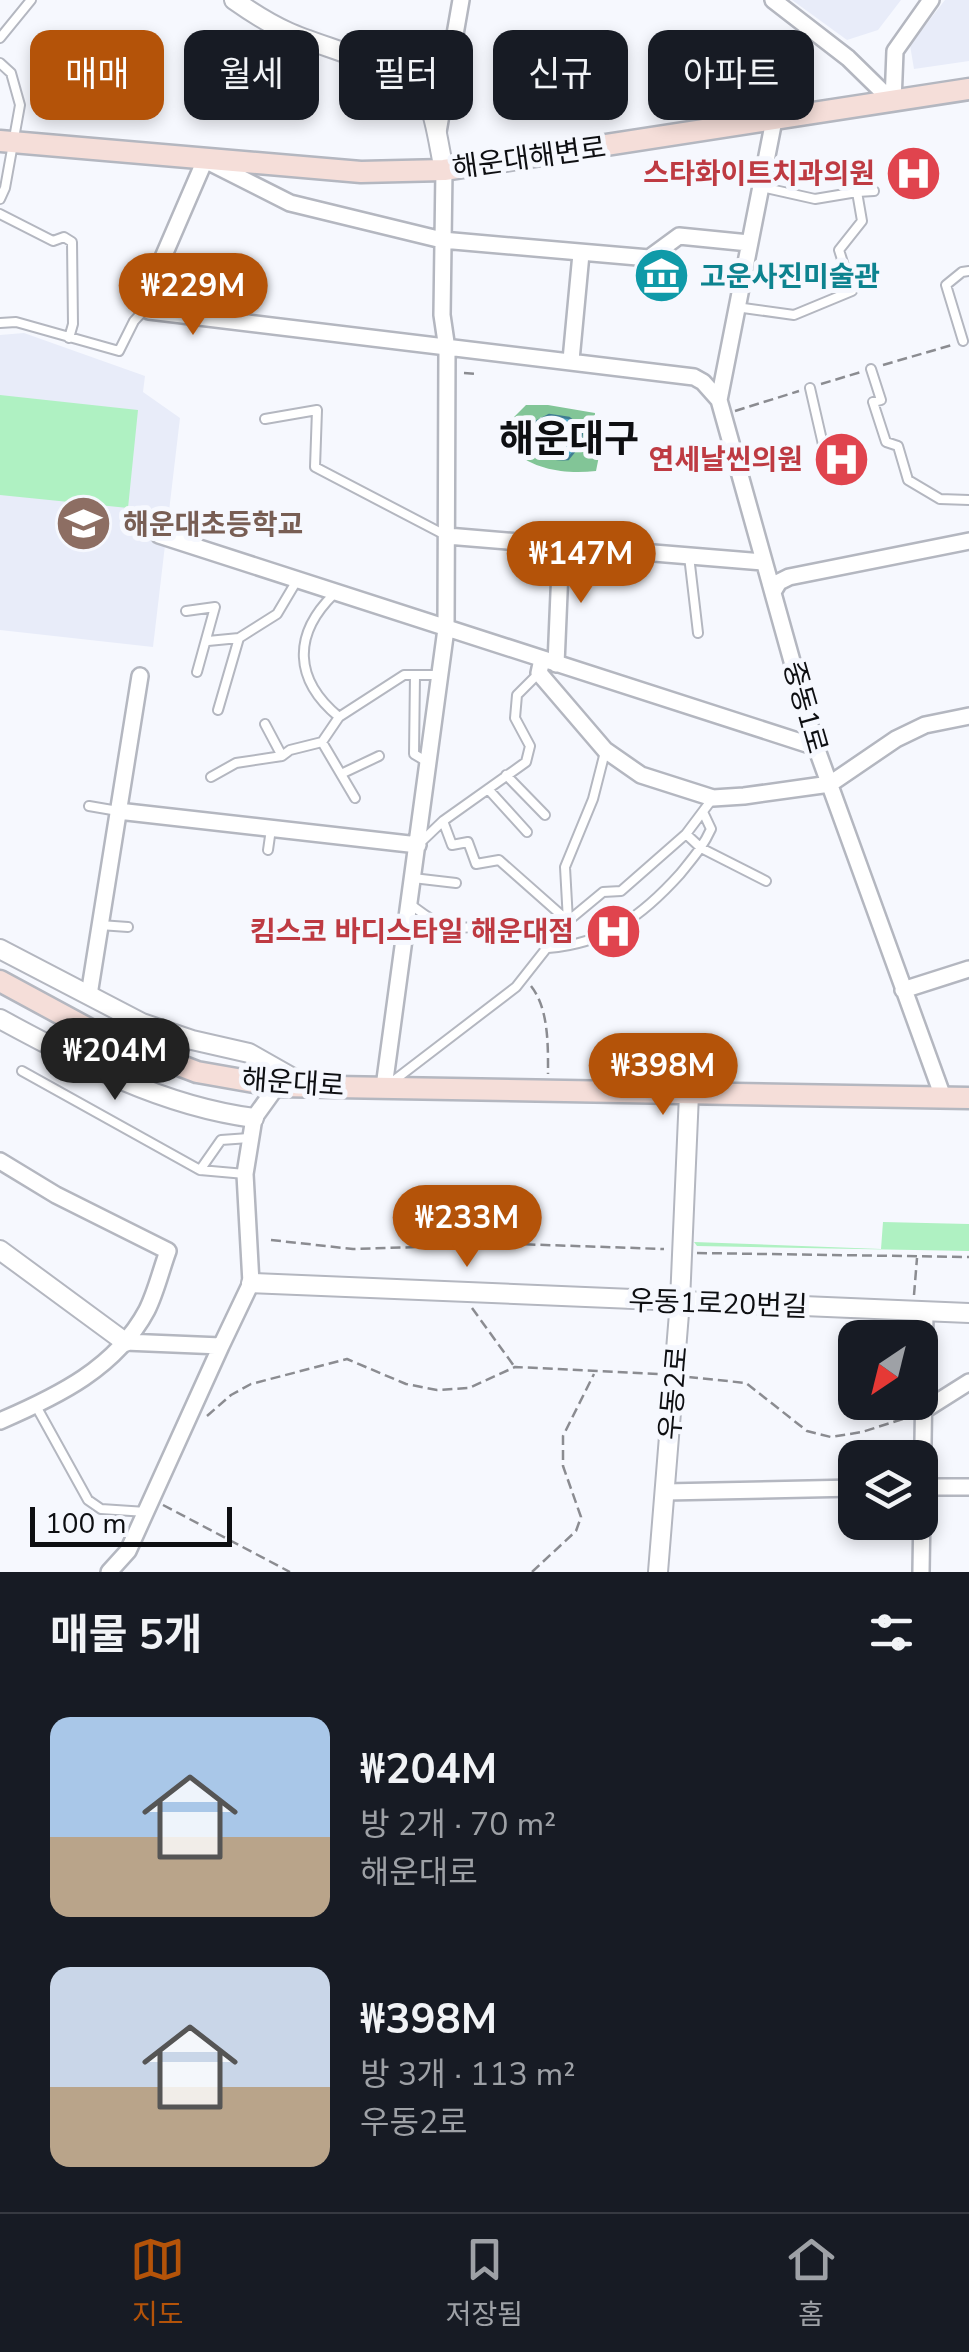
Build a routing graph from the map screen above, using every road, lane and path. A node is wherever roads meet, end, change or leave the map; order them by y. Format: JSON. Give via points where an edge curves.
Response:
{"nodes":[{"id":1,"x":31,"y":0,"type":"edge"},
{"id":2,"x":234,"y":0,"type":"edge"},
{"id":3,"x":462,"y":0,"type":"edge"},
{"id":4,"x":773,"y":0,"type":"edge"},
{"id":5,"x":931,"y":0,"type":"edge"},
{"id":6,"x":284,"y":30,"type":"edge"},
{"id":7,"x":0,"y":38,"type":"edge"},
{"id":8,"x":319,"y":44,"type":"edge"},
{"id":9,"x":0,"y":64,"type":"edge"},
{"id":10,"x":969,"y":88,"type":"edge"},
{"id":11,"x":893,"y":102,"type":"junction"},
{"id":12,"x":814,"y":114,"type":"edge"},
{"id":13,"x":774,"y":120,"type":"joint"},
{"id":14,"x":437,"y":141,"type":"junction"},
{"id":15,"x":6,"y":142,"type":"edge"},
{"id":16,"x":206,"y":160,"type":"junction"},
{"id":17,"x":444,"y":170,"type":"junction"},
{"id":18,"x":760,"y":186,"type":"junction"},
{"id":19,"x":874,"y":190,"type":"dead end"},
{"id":20,"x":858,"y":192,"type":"junction"},
{"id":21,"x":0,"y":199,"type":"edge"},
{"id":22,"x":0,"y":214,"type":"edge"},
{"id":23,"x":442,"y":240,"type":"junction"},
{"id":24,"x":749,"y":243,"type":"junction"},
{"id":25,"x":582,"y":254,"type":"junction"},
{"id":26,"x":969,"y":271,"type":"edge"},
{"id":27,"x":148,"y":306,"type":"junction"},
{"id":28,"x":736,"y":307,"type":"junction"},
{"id":29,"x":0,"y":323,"type":"edge"},
{"id":30,"x":69,"y":338,"type":"junction"},
{"id":31,"x":963,"y":341,"type":"joint"},
{"id":32,"x":447,"y":349,"type":"junction"},
{"id":33,"x":571,"y":360,"type":"junction"},
{"id":34,"x":872,"y":369,"type":"junction"},
{"id":35,"x":460,"y":372,"type":"dead end"},
{"id":36,"x":478,"y":374,"type":"dead end"},
{"id":37,"x":810,"y":388,"type":"junction"},
{"id":38,"x":721,"y":407,"type":"junction"},
{"id":39,"x":265,"y":419,"type":"dead end"},
{"id":40,"x":827,"y":462,"type":"dead end"},
{"id":41,"x":969,"y":500,"type":"edge"},
{"id":42,"x":158,"y":535,"type":"dead end"},
{"id":43,"x":447,"y":536,"type":"junction"},
{"id":44,"x":969,"y":541,"type":"edge"},
{"id":45,"x":561,"y":546,"type":"junction"},
{"id":46,"x":689,"y":556,"type":"junction"},
{"id":47,"x":764,"y":562,"type":"junction"},
{"id":48,"x":296,"y":582,"type":"junction"},
{"id":49,"x":773,"y":592,"type":"junction"},
{"id":50,"x":334,"y":594,"type":"junction"},
{"id":51,"x":186,"y":612,"type":"dead end"},
{"id":52,"x":446,"y":629,"type":"junction"},
{"id":53,"x":698,"y":633,"type":"dead end"},
{"id":54,"x":239,"y":638,"type":"junction"},
{"id":55,"x":208,"y":640,"type":"junction"},
{"id":56,"x":546,"y":665,"type":"junction"},
{"id":57,"x":198,"y":672,"type":"dead end"},
{"id":58,"x":416,"y":675,"type":"junction"},
{"id":59,"x":441,"y":675,"type":"junction"},
{"id":60,"x":140,"y":676,"type":"dead end"},
{"id":61,"x":218,"y":710,"type":"dead end"},
{"id":62,"x":339,"y":716,"type":"junction"},
{"id":63,"x":969,"y":716,"type":"edge"},
{"id":64,"x":265,"y":724,"type":"dead end"},
{"id":65,"x":322,"y":742,"type":"junction"},
{"id":66,"x":816,"y":747,"type":"junction"},
{"id":67,"x":606,"y":750,"type":"junction"},
{"id":68,"x":282,"y":756,"type":"junction"},
{"id":69,"x":379,"y":756,"type":"dead end"},
{"id":70,"x":429,"y":764,"type":"junction"},
{"id":71,"x":341,"y":774,"type":"junction"},
{"id":72,"x":506,"y":775,"type":"junction"},
{"id":73,"x":212,"y":776,"type":"dead end"},
{"id":74,"x":830,"y":784,"type":"junction"},
{"id":75,"x":488,"y":789,"type":"junction"},
{"id":76,"x":355,"y":798,"type":"dead end"},
{"id":77,"x":713,"y":798,"type":"junction"},
{"id":78,"x":89,"y":806,"type":"dead end"},
{"id":79,"x":118,"y":811,"type":"junction"},
{"id":80,"x":703,"y":812,"type":"junction"},
{"id":81,"x":544,"y":815,"type":"dead end"},
{"id":82,"x":442,"y":822,"type":"junction"},
{"id":83,"x":271,"y":828,"type":"junction"},
{"id":84,"x":526,"y":832,"type":"dead end"},
{"id":85,"x":686,"y":834,"type":"junction"},
{"id":86,"x":418,"y":844,"type":"junction"},
{"id":87,"x":702,"y":848,"type":"junction"},
{"id":88,"x":268,"y":850,"type":"dead end"},
{"id":89,"x":413,"y":878,"type":"junction"},
{"id":90,"x":766,"y":881,"type":"dead end"},
{"id":91,"x":456,"y":883,"type":"dead end"},
{"id":92,"x":410,"y":904,"type":"junction"},
{"id":93,"x":568,"y":921,"type":"junction"},
{"id":94,"x":100,"y":925,"type":"junction"},
{"id":95,"x":475,"y":926,"type":"dead end"},
{"id":96,"x":128,"y":927,"type":"dead end"},
{"id":97,"x":548,"y":948,"type":"junction"},
{"id":98,"x":0,"y":949,"type":"edge"},
{"id":99,"x":969,"y":969,"type":"edge"},
{"id":100,"x":525,"y":977,"type":"junction"},
{"id":101,"x":0,"y":982,"type":"edge"},
{"id":102,"x":904,"y":990,"type":"junction"},
{"id":103,"x":89,"y":996,"type":"junction"},
{"id":104,"x":0,"y":1019,"type":"edge"},
{"id":105,"x":22,"y":1071,"type":"dead end"},
{"id":106,"x":277,"y":1086,"type":"junction"},
{"id":107,"x":309,"y":1088,"type":"junction"},
{"id":108,"x":384,"y":1088,"type":"junction"},
{"id":109,"x":547,"y":1091,"type":"junction"},
{"id":110,"x":689,"y":1094,"type":"junction"},
{"id":111,"x":943,"y":1097,"type":"junction"},
{"id":112,"x":969,"y":1098,"type":"edge"},
{"id":113,"x":254,"y":1118,"type":"junction"},
{"id":114,"x":250,"y":1138,"type":"junction"},
{"id":115,"x":0,"y":1161,"type":"edge"},
{"id":116,"x":200,"y":1170,"type":"junction"},
{"id":117,"x":246,"y":1174,"type":"junction"},
{"id":118,"x":272,"y":1240,"type":"dead end"},
{"id":119,"x":0,"y":1250,"type":"edge"},
{"id":120,"x":675,"y":1252,"type":"dead end"},
{"id":121,"x":695,"y":1253,"type":"dead end"},
{"id":122,"x":917,"y":1257,"type":"junction"},
{"id":123,"x":969,"y":1257,"type":"edge"},
{"id":124,"x":915,"y":1280,"type":"dead end"},
{"id":125,"x":252,"y":1283,"type":"junction"},
{"id":126,"x":467,"y":1294,"type":"junction"},
{"id":127,"x":680,"y":1301,"type":"junction"},
{"id":128,"x":925,"y":1312,"type":"junction"},
{"id":129,"x":969,"y":1313,"type":"edge"},
{"id":130,"x":925,"y":1320,"type":"edge"},
{"id":131,"x":125,"y":1342,"type":"junction"},
{"id":132,"x":221,"y":1346,"type":"junction"},
{"id":133,"x":515,"y":1368,"type":"junction"},
{"id":134,"x":594,"y":1373,"type":"junction"},
{"id":135,"x":675,"y":1376,"type":"junction"},
{"id":136,"x":969,"y":1382,"type":"edge"},
{"id":137,"x":938,"y":1402,"type":"edge"},
{"id":138,"x":36,"y":1406,"type":"junction"},
{"id":139,"x":0,"y":1420,"type":"edge"},
{"id":140,"x":902,"y":1420,"type":"edge"},
{"id":141,"x":186,"y":1422,"type":"junction"},
{"id":142,"x":938,"y":1487,"type":"edge"},
{"id":143,"x":969,"y":1487,"type":"edge"},
{"id":144,"x":838,"y":1488,"type":"edge"},
{"id":145,"x":664,"y":1492,"type":"junction"},
{"id":146,"x":149,"y":1505,"type":"junction"},
{"id":147,"x":921,"y":1540,"type":"edge"},
{"id":148,"x":108,"y":1572,"type":"edge"},
{"id":149,"x":290,"y":1572,"type":"edge"},
{"id":150,"x":532,"y":1572,"type":"edge"},
{"id":151,"x":658,"y":1572,"type":"edge"},
{"id":152,"x":921,"y":1572,"type":"edge"}],
"edges":[{"from":1,"to":7,"type":"lane"},
{"from":2,"to":6,"type":"street"},
{"from":3,"to":14,"type":"street"},
{"from":4,"to":11,"type":"street"},
{"from":5,"to":11,"type":"street","via":[[895,51]]},
{"from":8,"to":14,"type":"street","via":[[419,90],[431,108]]},
{"from":9,"to":15,"type":"lane","via":[[11,74],[20,105]]},
{"from":10,"to":11,"type":"main road","name":"해운대해변로"},
{"from":11,"to":12,"type":"main road","name":"해운대해변로"},
{"from":13,"to":17,"type":"main road","name":"해운대해변로"},
{"from":13,"to":18,"type":"street","name":"중동1로"},
{"from":14,"to":17,"type":"street"},
{"from":15,"to":16,"type":"main road","name":"해운대해변로"},
{"from":15,"to":21,"type":"lane"},
{"from":16,"to":17,"type":"main road","name":"해운대해변로","via":[[361,172]]},
{"from":16,"to":23,"type":"street","name":"해운대해변로","via":[[290,203]]},
{"from":16,"to":27,"type":"street","via":[[145,299]]},
{"from":17,"to":23,"type":"street"},
{"from":18,"to":20,"type":"lane","via":[[815,199]]},
{"from":18,"to":24,"type":"street","name":"중동1로"},
{"from":19,"to":20,"type":"lane"},
{"from":20,"to":28,"type":"lane","via":[[862,221],[838,250],[852,292],[794,315]]},
{"from":22,"to":30,"type":"lane","via":[[53,241],[72,242]]},
{"from":23,"to":25,"type":"street","name":"해운대해변로"},
{"from":23,"to":32,"type":"street"},
{"from":24,"to":25,"type":"street","name":"해운대해변로","via":[[679,236],[649,258]]},
{"from":24,"to":28,"type":"street","name":"중동1로"},
{"from":25,"to":33,"type":"street"},
{"from":26,"to":31,"type":"lane","via":[[946,285]]},
{"from":27,"to":30,"type":"lane","via":[[119,351]]},
{"from":27,"to":32,"type":"street"},
{"from":28,"to":38,"type":"street","name":"중동1로"},
{"from":29,"to":30,"type":"lane"},
{"from":31,"to":34,"type":"path"},
{"from":32,"to":33,"type":"street"},
{"from":32,"to":43,"type":"street"},
{"from":33,"to":38,"type":"street","via":[[694,377]]},
{"from":34,"to":37,"type":"path"},
{"from":34,"to":41,"type":"lane","via":[[886,442],[898,446],[908,480],[940,499]]},
{"from":35,"to":36,"type":"path"},
{"from":37,"to":38,"type":"path"},
{"from":37,"to":40,"type":"lane"},
{"from":38,"to":47,"type":"street","name":"중동1로"},
{"from":39,"to":43,"type":"lane","via":[[318,410],[315,467]]},
{"from":42,"to":48,"type":"street"},
{"from":43,"to":45,"type":"street"},
{"from":43,"to":52,"type":"street"},
{"from":44,"to":49,"type":"street","via":[[789,577]]},
{"from":45,"to":46,"type":"street"},
{"from":45,"to":56,"type":"street"},
{"from":46,"to":47,"type":"street"},
{"from":46,"to":53,"type":"lane"},
{"from":47,"to":49,"type":"street","name":"중동1로"},
{"from":48,"to":50,"type":"street"},
{"from":48,"to":54,"type":"lane","via":[[278,614]]},
{"from":49,"to":66,"type":"street","name":"중동1로"},
{"from":50,"to":52,"type":"street"},
{"from":50,"to":62,"type":"lane","via":[[317,610],[304,644],[310,686]]},
{"from":51,"to":55,"type":"lane","via":[[215,607]]},
{"from":52,"to":56,"type":"street"},
{"from":52,"to":59,"type":"street"},
{"from":54,"to":55,"type":"lane"},
{"from":54,"to":61,"type":"lane"},
{"from":55,"to":57,"type":"lane"},
{"from":56,"to":66,"type":"street"},
{"from":56,"to":67,"type":"street"},
{"from":56,"to":72,"type":"lane","via":[[517,695],[515,718],[530,746],[526,762]]},
{"from":58,"to":59,"type":"lane"},
{"from":58,"to":62,"type":"lane","via":[[404,674]]},
{"from":58,"to":70,"type":"lane","via":[[414,754]]},
{"from":59,"to":70,"type":"street"},
{"from":60,"to":79,"type":"street"},
{"from":62,"to":65,"type":"lane"},
{"from":63,"to":74,"type":"street","via":[[896,739]]},
{"from":64,"to":68,"type":"lane"},
{"from":65,"to":68,"type":"lane"},
{"from":65,"to":71,"type":"lane"},
{"from":66,"to":74,"type":"street","name":"중동1로"},
{"from":67,"to":77,"type":"street","via":[[642,775]]},
{"from":67,"to":93,"type":"lane","via":[[566,867]]},
{"from":68,"to":73,"type":"lane","via":[[236,763]]},
{"from":69,"to":71,"type":"lane"},
{"from":70,"to":86,"type":"street"},
{"from":71,"to":76,"type":"lane"},
{"from":72,"to":75,"type":"lane"},
{"from":72,"to":81,"type":"lane"},
{"from":74,"to":77,"type":"street"},
{"from":74,"to":102,"type":"street","name":"중동1로"},
{"from":75,"to":82,"type":"lane"},
{"from":75,"to":84,"type":"lane"},
{"from":77,"to":80,"type":"lane"},
{"from":78,"to":79,"type":"lane"},
{"from":79,"to":83,"type":"street"},
{"from":79,"to":94,"type":"street"},
{"from":80,"to":85,"type":"lane"},
{"from":80,"to":87,"type":"lane","via":[[711,829]]},
{"from":82,"to":86,"type":"lane"},
{"from":82,"to":93,"type":"lane","via":[[452,845],[468,842],[476,864],[499,860]]},
{"from":83,"to":86,"type":"street"},
{"from":83,"to":88,"type":"lane"},
{"from":85,"to":87,"type":"lane"},
{"from":85,"to":93,"type":"lane","via":[[621,890],[604,892]]},
{"from":86,"to":89,"type":"street"},
{"from":87,"to":90,"type":"lane"},
{"from":87,"to":97,"type":"lane","via":[[636,918],[591,941]]},
{"from":89,"to":91,"type":"lane"},
{"from":89,"to":92,"type":"street"},
{"from":92,"to":95,"type":"lane","via":[[440,927]]},
{"from":92,"to":108,"type":"street"},
{"from":93,"to":97,"type":"lane"},
{"from":94,"to":96,"type":"lane"},
{"from":94,"to":103,"type":"street"},
{"from":97,"to":100,"type":"lane"},
{"from":98,"to":103,"type":"street"},
{"from":99,"to":102,"type":"street"},
{"from":100,"to":108,"type":"lane"},
{"from":100,"to":109,"type":"path","via":[[540,996]]},
{"from":101,"to":106,"type":"main road","name":"해운대로","via":[[98,1034],[196,1072]]},
{"from":102,"to":111,"type":"street","name":"중동1로"},
{"from":103,"to":107,"type":"street","via":[[192,1040],[249,1053]]},
{"from":104,"to":113,"type":"street","via":[[90,1067],[181,1104]]},
{"from":105,"to":116,"type":"lane"},
{"from":106,"to":107,"type":"main road","name":"해운대로"},
{"from":106,"to":113,"type":"street"},
{"from":107,"to":108,"type":"main road","name":"해운대로"},
{"from":108,"to":109,"type":"main road","name":"해운대로"},
{"from":109,"to":110,"type":"main road","name":"해운대로"},
{"from":110,"to":111,"type":"main road","name":"해운대로"},
{"from":110,"to":127,"type":"street","name":"우동2로"},
{"from":111,"to":112,"type":"main road","name":"해운대로"},
{"from":113,"to":114,"type":"street"},
{"from":114,"to":116,"type":"lane","via":[[220,1140]]},
{"from":114,"to":117,"type":"street"},
{"from":115,"to":131,"type":"street","via":[[168,1251],[148,1309]]},
{"from":116,"to":117,"type":"lane"},
{"from":117,"to":125,"type":"street"},
{"from":118,"to":120,"type":"path","via":[[353,1249],[515,1244],[656,1246]]},
{"from":119,"to":131,"type":"street"},
{"from":121,"to":122,"type":"path"},
{"from":122,"to":123,"type":"path"},
{"from":122,"to":124,"type":"path"},
{"from":125,"to":126,"type":"street","name":"우동1로20번길"},
{"from":125,"to":132,"type":"street"},
{"from":126,"to":127,"type":"street","name":"우동1로20번길"},
{"from":126,"to":133,"type":"path"},
{"from":127,"to":128,"type":"street","name":"우동1로20번길"},
{"from":127,"to":135,"type":"street","name":"우동2로"},
{"from":128,"to":129,"type":"street","name":"우동1로20번길"},
{"from":128,"to":130,"type":"street"},
{"from":131,"to":132,"type":"street"},
{"from":131,"to":138,"type":"street","via":[[89,1376]]},
{"from":132,"to":141,"type":"street"},
{"from":133,"to":134,"type":"path"},
{"from":133,"to":141,"type":"path","via":[[469,1388],[436,1390],[347,1359],[251,1384],[206,1417]]},
{"from":134,"to":135,"type":"path"},
{"from":134,"to":150,"type":"path","via":[[563,1436],[563,1466],[582,1517]]},
{"from":135,"to":140,"type":"path","via":[[746,1383],[807,1431],[831,1437]]},
{"from":135,"to":145,"type":"street","name":"우동2로"},
{"from":136,"to":137,"type":"street"},
{"from":138,"to":139,"type":"street"},
{"from":138,"to":146,"type":"lane","via":[[88,1500],[101,1510]]},
{"from":141,"to":146,"type":"street"},
{"from":142,"to":143,"type":"street"},
{"from":144,"to":145,"type":"street"},
{"from":145,"to":151,"type":"street","name":"우동2로"},
{"from":146,"to":148,"type":"street","via":[[128,1551]]},
{"from":146,"to":149,"type":"path"},
{"from":147,"to":152,"type":"street"}]}
